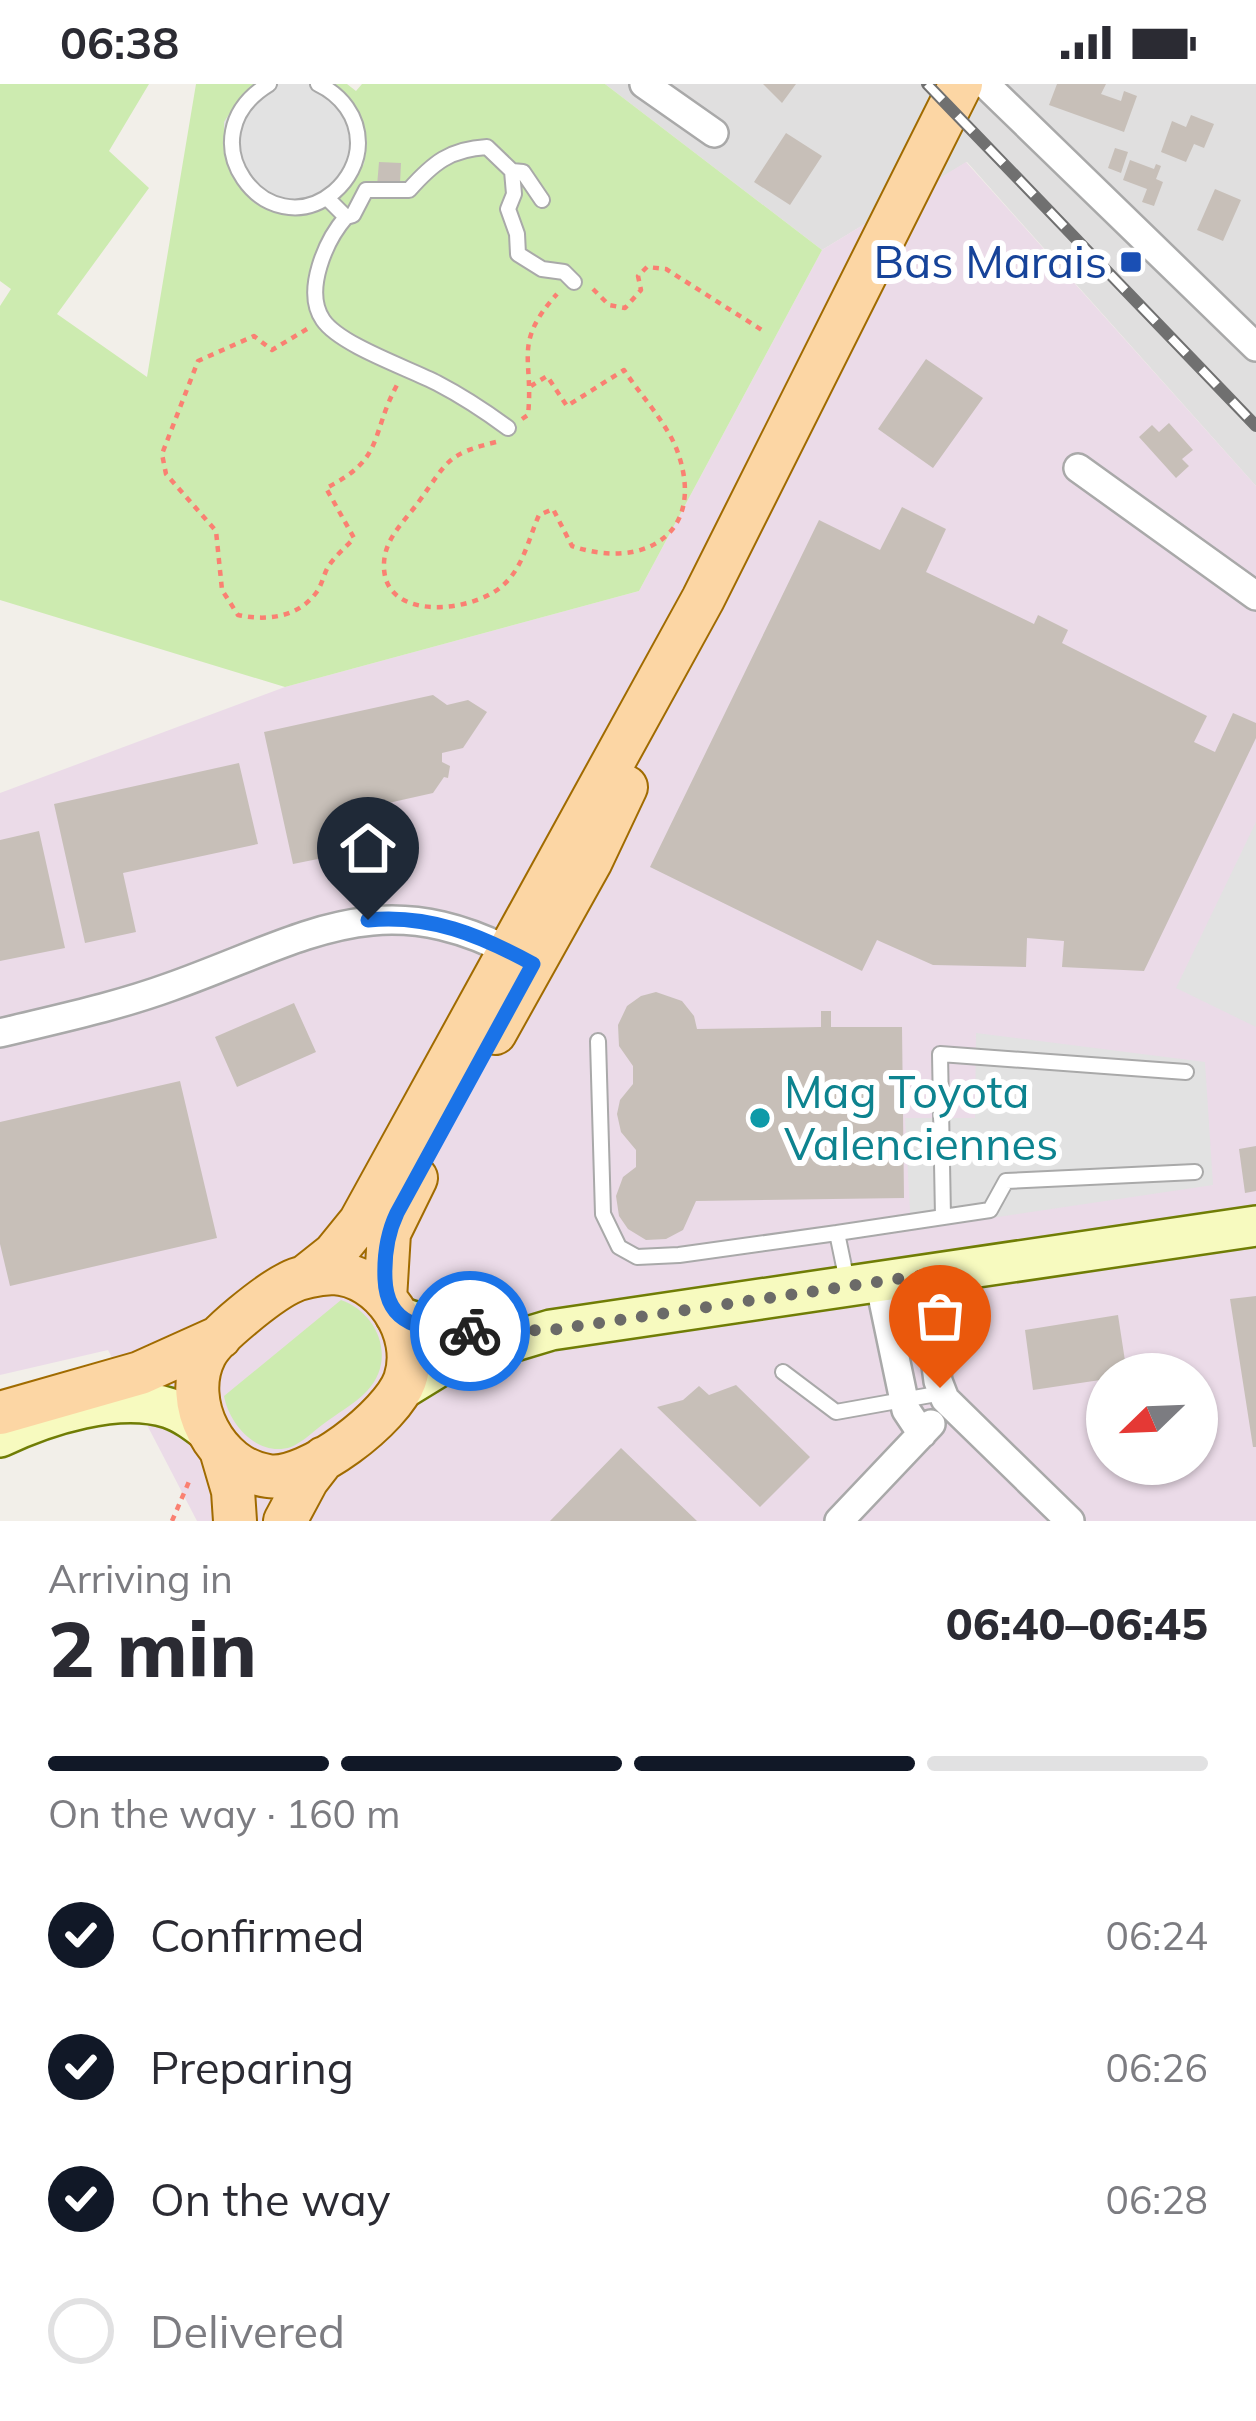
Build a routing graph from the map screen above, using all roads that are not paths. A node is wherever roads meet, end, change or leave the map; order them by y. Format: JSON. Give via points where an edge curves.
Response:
{"nodes":[{"id":1,"x":269,"y":84,"type":"edge"},
{"id":2,"x":644,"y":84,"type":"edge"},
{"id":3,"x":962,"y":84,"type":"edge"},
{"id":4,"x":983,"y":84,"type":"edge"},
{"id":5,"x":329,"y":86,"type":"edge"},
{"id":6,"x":714,"y":133,"type":"dead end"},
{"id":7,"x":512,"y":171,"type":"junction"},
{"id":8,"x":327,"y":198,"type":"junction"},
{"id":9,"x":542,"y":200,"type":"dead end"},
{"id":10,"x":346,"y":218,"type":"junction"},
{"id":11,"x":574,"y":282,"type":"road end"},
{"id":12,"x":1256,"y":347,"type":"edge"},
{"id":13,"x":508,"y":428,"type":"road end"},
{"id":14,"x":1078,"y":468,"type":"dead end"},
{"id":15,"x":1256,"y":596,"type":"edge"},
{"id":16,"x":520,"y":957,"type":"junction"},
{"id":17,"x":0,"y":1033,"type":"edge"},
{"id":18,"x":598,"y":1041,"type":"dead end"},
{"id":19,"x":1186,"y":1072,"type":"dead end"},
{"id":20,"x":1195,"y":1172,"type":"dead end"},
{"id":21,"x":943,"y":1217,"type":"junction"},
{"id":22,"x":1256,"y":1226,"type":"edge"},
{"id":23,"x":837,"y":1233,"type":"junction"},
{"id":24,"x":924,"y":1275,"type":"junction"},
{"id":25,"x":305,"y":1277,"type":"junction"},
{"id":26,"x":863,"y":1284,"type":"junction"},
{"id":27,"x":391,"y":1308,"type":"junction"},
{"id":28,"x":551,"y":1330,"type":"junction"},
{"id":29,"x":221,"y":1336,"type":"junction"},
{"id":30,"x":783,"y":1372,"type":"dead end"},
{"id":31,"x":399,"y":1391,"type":"junction"},
{"id":32,"x":946,"y":1399,"type":"junction"},
{"id":33,"x":904,"y":1401,"type":"junction"},
{"id":34,"x":0,"y":1413,"type":"edge"},
{"id":35,"x":922,"y":1434,"type":"junction"},
{"id":36,"x":0,"y":1437,"type":"edge"},
{"id":37,"x":207,"y":1454,"type":"junction"},
{"id":38,"x":324,"y":1458,"type":"junction"},
{"id":39,"x":235,"y":1521,"type":"edge"},
{"id":40,"x":285,"y":1521,"type":"edge"},
{"id":41,"x":839,"y":1521,"type":"edge"},
{"id":42,"x":1070,"y":1521,"type":"edge"}],
"edges":[{"from":1,"to":8,"type":"lane","via":[[239,110],[231,151],[237,171],[267,200],[287,206]]},
{"from":2,"to":6,"type":"street"},
{"from":3,"to":16,"type":"main road"},
{"from":4,"to":12,"type":"street"},
{"from":4,"to":16,"type":"main road","via":[[598,847]]},
{"from":5,"to":8,"type":"lane","via":[[346,105],[358,145],[344,184]]},
{"from":7,"to":9,"type":"lane","via":[[524,172]]},
{"from":7,"to":10,"type":"lane","via":[[487,147],[465,148],[429,167],[409,190],[367,190]]},
{"from":7,"to":11,"type":"lane","via":[[508,209],[518,254]]},
{"from":8,"to":10,"type":"lane"},
{"from":10,"to":13,"type":"lane","via":[[324,254],[317,284],[322,319],[343,340]]},
{"from":14,"to":15,"type":"street"},
{"from":16,"to":17,"type":"street","via":[[442,924],[355,921],[127,1002]]},
{"from":16,"to":25,"type":"main road","via":[[360,1222]]},
{"from":16,"to":27,"type":"main road","via":[[397,1213],[386,1244]]},
{"from":18,"to":23,"type":"lane","via":[[603,1214],[619,1247],[637,1257],[680,1255]]},
{"from":19,"to":21,"type":"lane","via":[[940,1054]]},
{"from":20,"to":21,"type":"lane","via":[[1006,1181],[990,1210]]},
{"from":21,"to":23,"type":"lane"},
{"from":22,"to":24,"type":"street"},
{"from":23,"to":26,"type":"lane"},
{"from":24,"to":26,"type":"street"},
{"from":24,"to":32,"type":"street"},
{"from":25,"to":27,"type":"main road","via":[[352,1275]]},
{"from":25,"to":29,"type":"main road"},
{"from":26,"to":28,"type":"street"},
{"from":26,"to":33,"type":"street"},
{"from":27,"to":28,"type":"street","via":[[437,1329]]},
{"from":27,"to":31,"type":"main road","via":[[408,1358]]},
{"from":28,"to":31,"type":"street","via":[[448,1361]]},
{"from":29,"to":34,"type":"main road","via":[[140,1373]]},
{"from":29,"to":37,"type":"main road","via":[[199,1382]]},
{"from":30,"to":33,"type":"lane","via":[[836,1412]]},
{"from":31,"to":38,"type":"main road"},
{"from":32,"to":33,"type":"lane"},
{"from":32,"to":35,"type":"street"},
{"from":32,"to":42,"type":"street"},
{"from":33,"to":35,"type":"street"},
{"from":35,"to":41,"type":"street"},
{"from":36,"to":37,"type":"street","via":[[68,1414],[141,1405],[171,1409]]},
{"from":37,"to":38,"type":"main road","via":[[268,1476]]},
{"from":37,"to":39,"type":"main road","via":[[233,1491]]},
{"from":38,"to":40,"type":"main road"}]}
